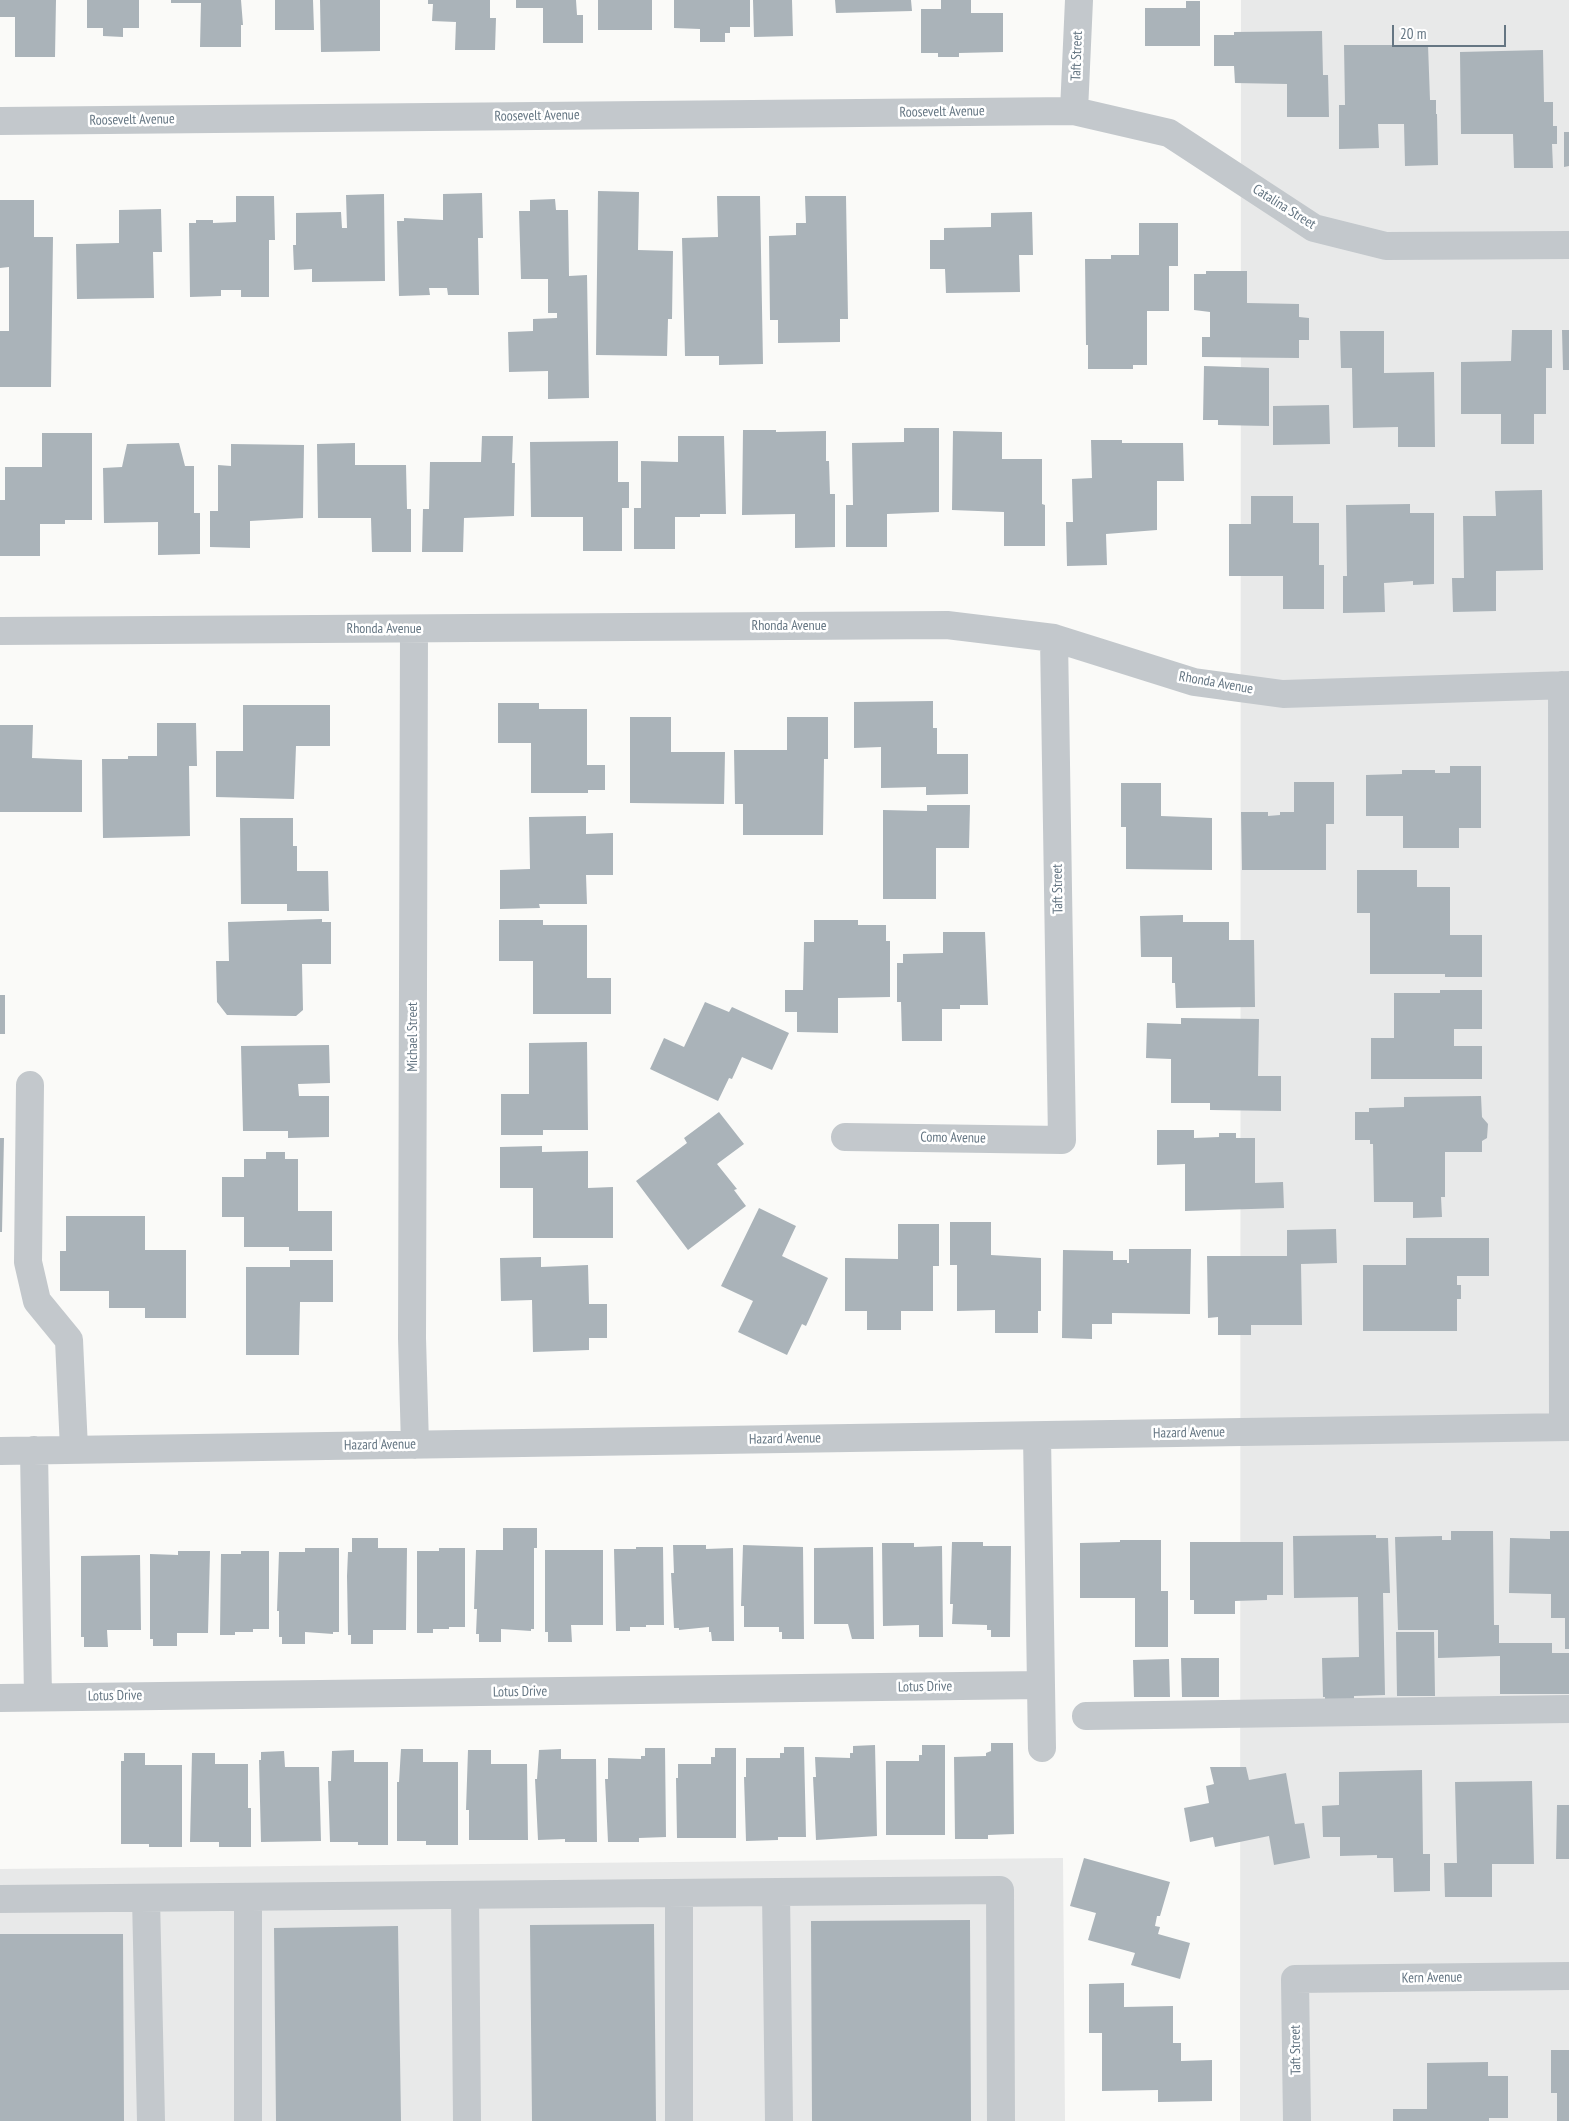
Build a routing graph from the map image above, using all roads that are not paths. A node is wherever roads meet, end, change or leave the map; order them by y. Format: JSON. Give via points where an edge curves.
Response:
{"nodes":[{"id":1,"x":1079,"y":0,"type":"edge"},
{"id":2,"x":1074,"y":111,"type":"junction"},
{"id":3,"x":0,"y":121,"type":"edge"},
{"id":4,"x":1569,"y":245,"type":"edge"},
{"id":5,"x":414,"y":629,"type":"junction"},
{"id":6,"x":0,"y":631,"type":"edge"},
{"id":7,"x":1054,"y":638,"type":"junction"},
{"id":8,"x":1566,"y":685,"type":"edge"},
{"id":9,"x":30,"y":1085,"type":"dead end"},
{"id":10,"x":845,"y":1137,"type":"dead end"},
{"id":11,"x":1062,"y":1140,"type":"joint"},
{"id":12,"x":1566,"y":1427,"type":"edge"},
{"id":13,"x":1037,"y":1436,"type":"junction"},
{"id":14,"x":415,"y":1445,"type":"junction"},
{"id":15,"x":74,"y":1449,"type":"junction"},
{"id":16,"x":0,"y":1450,"type":"edge"},
{"id":17,"x":34,"y":1450,"type":"junction"},
{"id":18,"x":1041,"y":1685,"type":"junction"},
{"id":19,"x":38,"y":1697,"type":"junction"},
{"id":20,"x":0,"y":1698,"type":"edge"},
{"id":21,"x":1569,"y":1709,"type":"edge"},
{"id":22,"x":1086,"y":1716,"type":"dead end"},
{"id":23,"x":1042,"y":1748,"type":"dead end"},
{"id":24,"x":776,"y":1893,"type":"junction"},
{"id":25,"x":679,"y":1894,"type":"junction"},
{"id":26,"x":465,"y":1895,"type":"junction"},
{"id":27,"x":248,"y":1897,"type":"junction"},
{"id":28,"x":146,"y":1898,"type":"junction"},
{"id":29,"x":0,"y":1899,"type":"edge"},
{"id":30,"x":1569,"y":1976,"type":"edge"},
{"id":31,"x":1295,"y":1979,"type":"joint"},
{"id":32,"x":151,"y":2121,"type":"edge"},
{"id":33,"x":248,"y":2121,"type":"edge"},
{"id":34,"x":467,"y":2121,"type":"edge"},
{"id":35,"x":679,"y":2121,"type":"edge"},
{"id":36,"x":779,"y":2121,"type":"edge"},
{"id":37,"x":1001,"y":2121,"type":"edge"},
{"id":38,"x":1297,"y":2121,"type":"edge"}],
"edges":[{"from":1,"to":2,"type":"street","name":"Taft Street"},
{"from":2,"to":3,"type":"street","name":"Roosevelt Avenue"},
{"from":2,"to":4,"type":"street","name":"Catalina Street","via":[[1169,133],[1314,228],[1386,246]]},
{"from":5,"to":6,"type":"street","name":"Rhonda Avenue"},
{"from":5,"to":7,"type":"street","name":"Rhonda Avenue","via":[[948,625]]},
{"from":5,"to":14,"type":"street","name":"Michael Street","via":[[412,1338]]},
{"from":7,"to":8,"type":"street","name":"Rhonda Avenue","via":[[1194,682],[1282,694]]},
{"from":7,"to":11,"type":"street","name":"Taft Street"},
{"from":8,"to":12,"type":"street"},
{"from":9,"to":15,"type":"street","via":[[28,1262],[37,1301],[69,1340]]},
{"from":10,"to":11,"type":"street","name":"Como Avenue"},
{"from":12,"to":13,"type":"street","name":"Hazard Avenue"},
{"from":13,"to":14,"type":"street","name":"Hazard Avenue"},
{"from":13,"to":18,"type":"street"},
{"from":14,"to":15,"type":"street","name":"Hazard Avenue"},
{"from":15,"to":17,"type":"street","name":"Hazard Avenue"},
{"from":16,"to":17,"type":"street","name":"Hazard Avenue"},
{"from":17,"to":19,"type":"street"},
{"from":18,"to":19,"type":"street","name":"Lotus Drive"},
{"from":18,"to":23,"type":"street"},
{"from":19,"to":20,"type":"street","name":"Lotus Drive"},
{"from":21,"to":22,"type":"street"},
{"from":24,"to":25,"type":"street"},
{"from":24,"to":36,"type":"street"},
{"from":24,"to":37,"type":"street","via":[[1000,1890]]},
{"from":25,"to":26,"type":"street"},
{"from":25,"to":35,"type":"street"},
{"from":26,"to":27,"type":"street"},
{"from":26,"to":34,"type":"street"},
{"from":27,"to":28,"type":"street"},
{"from":27,"to":33,"type":"street"},
{"from":28,"to":29,"type":"street"},
{"from":28,"to":32,"type":"street"},
{"from":30,"to":31,"type":"street","name":"Kern Avenue"},
{"from":31,"to":38,"type":"street","name":"Taft Street"}]}
